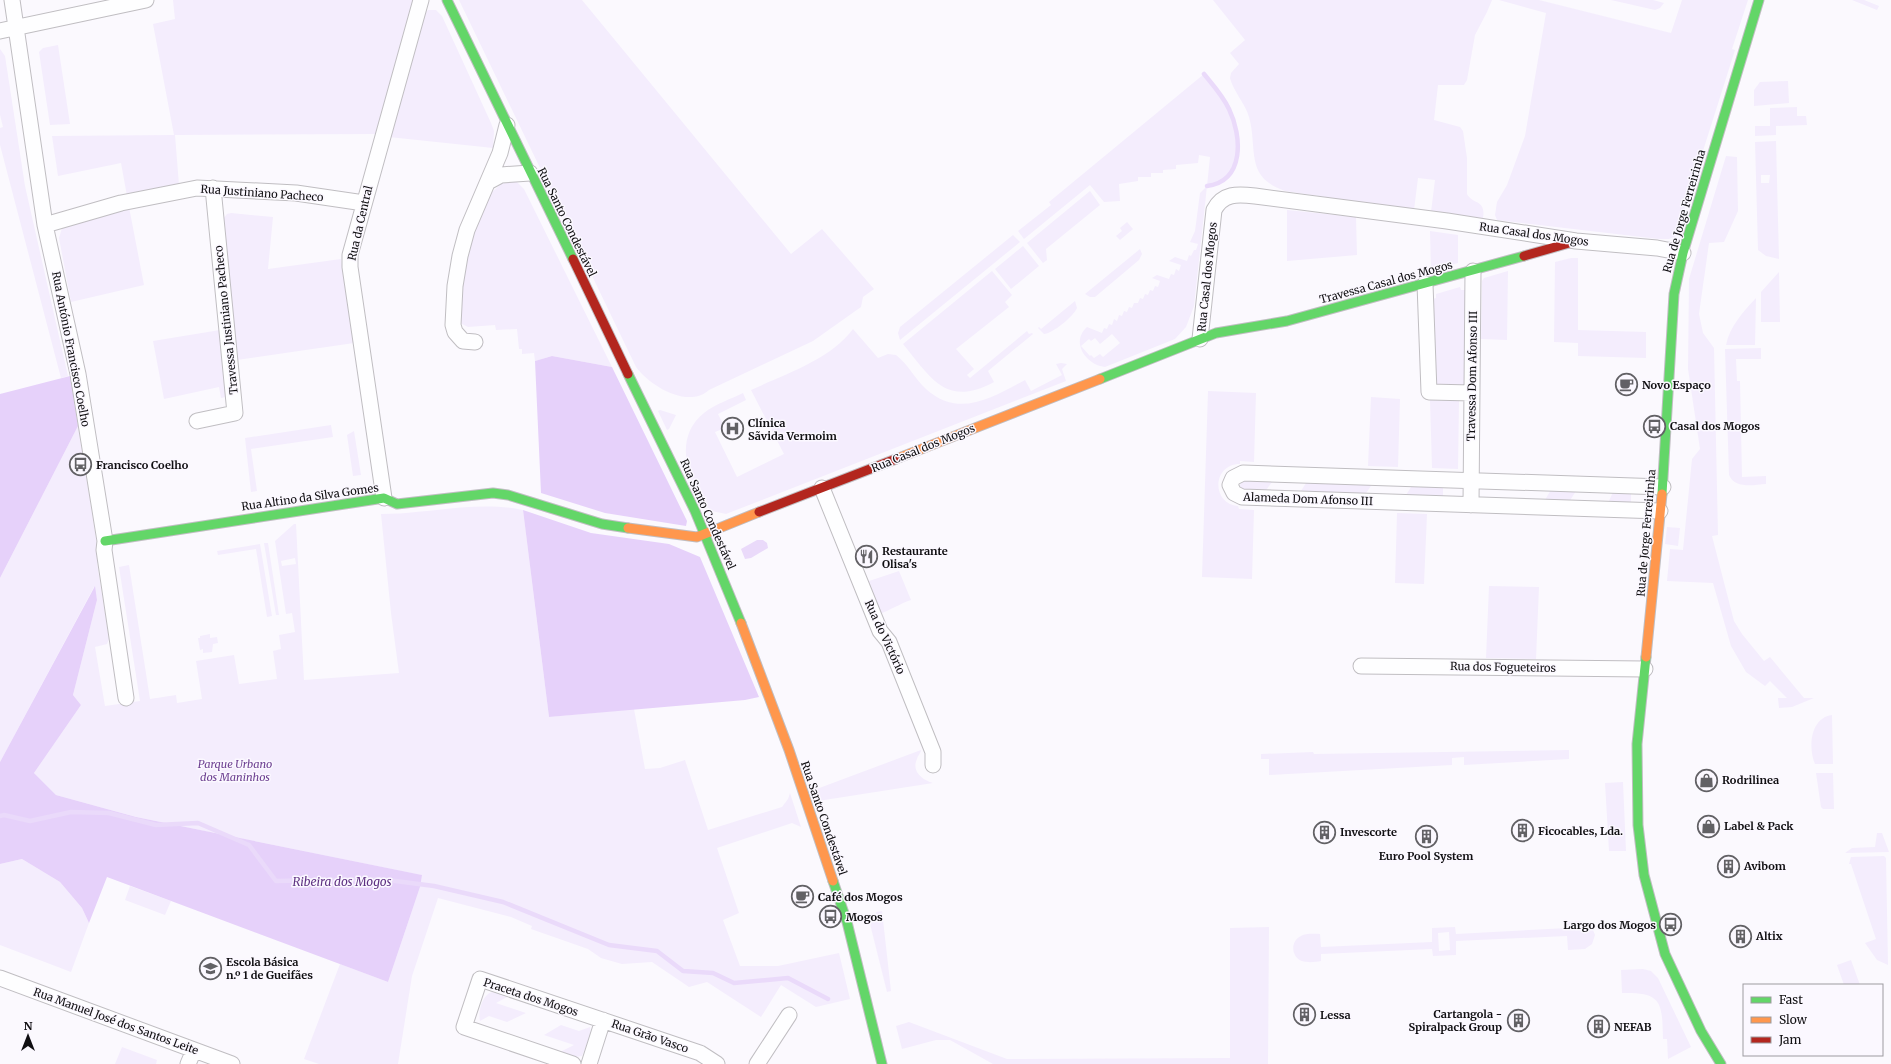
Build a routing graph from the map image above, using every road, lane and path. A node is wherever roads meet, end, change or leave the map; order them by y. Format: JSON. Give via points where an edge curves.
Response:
{"nodes":[{"id":1,"x":12,"y":0,"type":"edge"},
{"id":2,"x":146,"y":0,"type":"edge"},
{"id":3,"x":421,"y":0,"type":"edge"},
{"id":4,"x":447,"y":0,"type":"edge"},
{"id":5,"x":1759,"y":0,"type":"edge"},
{"id":6,"x":15,"y":28,"type":"junction"},
{"id":7,"x":0,"y":31,"type":"edge"},
{"id":8,"x":507,"y":125,"type":"junction"},
{"id":9,"x":530,"y":173,"type":"junction"},
{"id":10,"x":488,"y":182,"type":"junction"},
{"id":11,"x":213,"y":188,"type":"junction"},
{"id":12,"x":364,"y":203,"type":"junction"},
{"id":13,"x":45,"y":225,"type":"junction"},
{"id":14,"x":1576,"y":241,"type":"junction"},
{"id":15,"x":1683,"y":253,"type":"junction"},
{"id":16,"x":1473,"y":271,"type":"junction"},
{"id":17,"x":1425,"y":284,"type":"junction"},
{"id":18,"x":1200,"y":339,"type":"junction"},
{"id":19,"x":475,"y":342,"type":"dead end"},
{"id":20,"x":1472,"y":393,"type":"junction"},
{"id":21,"x":197,"y":421,"type":"dead end"},
{"id":22,"x":1471,"y":480,"type":"junction"},
{"id":23,"x":1663,"y":487,"type":"junction"},
{"id":24,"x":822,"y":488,"type":"junction"},
{"id":25,"x":384,"y":498,"type":"junction"},
{"id":26,"x":1471,"y":505,"type":"junction"},
{"id":27,"x":1660,"y":511,"type":"junction"},
{"id":28,"x":705,"y":534,"type":"junction"},
{"id":29,"x":105,"y":541,"type":"junction"},
{"id":30,"x":1361,"y":666,"type":"dead end"},
{"id":31,"x":1645,"y":669,"type":"junction"},
{"id":32,"x":126,"y":698,"type":"dead end"},
{"id":33,"x":933,"y":765,"type":"dead end"},
{"id":34,"x":0,"y":978,"type":"edge"},
{"id":35,"x":789,"y":1015,"type":"dead end"},
{"id":36,"x":603,"y":1020,"type":"junction"},
{"id":37,"x":194,"y":1050,"type":"junction"},
{"id":38,"x":188,"y":1064,"type":"edge"},
{"id":39,"x":232,"y":1064,"type":"edge"},
{"id":40,"x":573,"y":1064,"type":"edge"},
{"id":41,"x":589,"y":1064,"type":"edge"},
{"id":42,"x":717,"y":1064,"type":"edge"},
{"id":43,"x":757,"y":1064,"type":"edge"},
{"id":44,"x":882,"y":1064,"type":"edge"},
{"id":45,"x":1721,"y":1064,"type":"edge"}],
"edges":[{"from":1,"to":6,"type":"street","name":"Rua António Francisco Coelho"},
{"from":2,"to":6,"type":"street"},
{"from":3,"to":12,"type":"street","name":"Rua da Central"},
{"from":4,"to":8,"type":"street","name":"Rua Santo Condestável"},
{"from":5,"to":15,"type":"street","name":"Rua de Jorge Ferreirinha"},
{"from":6,"to":7,"type":"street"},
{"from":6,"to":13,"type":"street","name":"Rua António Francisco Coelho"},
{"from":8,"to":9,"type":"street","name":"Rua Santo Condestável"},
{"from":8,"to":10,"type":"street","via":[[500,153]]},
{"from":9,"to":10,"type":"street","via":[[501,175]]},
{"from":9,"to":28,"type":"street","name":"Rua Santo Condestável"},
{"from":10,"to":19,"type":"street","via":[[467,230],[455,286],[455,332],[463,341]]},
{"from":11,"to":12,"type":"street","name":"Rua Justiniano Pacheco","via":[[296,194]]},
{"from":11,"to":13,"type":"street","name":"Rua Justiniano Pacheco","via":[[197,188],[136,200]]},
{"from":11,"to":21,"type":"street","name":"Travessa Justiniano Pacheco","via":[[235,413]]},
{"from":12,"to":25,"type":"street","name":"Rua da Central","via":[[350,255],[350,267]]},
{"from":13,"to":29,"type":"street","name":"Rua António Francisco Coelho","via":[[78,374]]},
{"from":14,"to":15,"type":"street","name":"Rua Casal dos Mogos","via":[[1657,248]]},
{"from":14,"to":16,"type":"street","name":"Travessa Casal dos Mogos"},
{"from":14,"to":18,"type":"street","name":"Rua Casal dos Mogos","via":[[1447,221],[1250,195],[1233,195],[1218,202],[1214,210]]},
{"from":15,"to":23,"type":"street","name":"Rua de Jorge Ferreirinha","via":[[1674,294]]},
{"from":16,"to":17,"type":"street","name":"Travessa Casal dos Mogos"},
{"from":16,"to":20,"type":"street","name":"Travessa Dom Afonso III"},
{"from":17,"to":18,"type":"street","name":"Travessa Casal dos Mogos","via":[[1287,321],[1227,331]]},
{"from":17,"to":20,"type":"street","via":[[1429,392]]},
{"from":18,"to":24,"type":"street","name":"Rua Casal dos Mogos"},
{"from":20,"to":22,"type":"street","name":"Travessa Dom Afonso III"},
{"from":22,"to":23,"type":"street","name":"Alameda Dom Afonso III"},
{"from":22,"to":26,"type":"street"},
{"from":22,"to":26,"type":"street","name":"Alameda Dom Afonso III","via":[[1243,473],[1233,478],[1230,485],[1234,494],[1242,497]]},
{"from":23,"to":27,"type":"street","name":"Rua de Jorge Ferreirinha"},
{"from":24,"to":28,"type":"street","name":"Rua Casal dos Mogos"},
{"from":24,"to":33,"type":"street","name":"Rua do Victório","via":[[880,631],[889,642],[930,744],[934,755]]},
{"from":25,"to":28,"type":"street","name":"Rua Altino da Silva Gomes","via":[[397,504],[493,494],[508,495],[602,524],[690,537]]},
{"from":25,"to":29,"type":"street","name":"Rua Altino da Silva Gomes"},
{"from":26,"to":27,"type":"street","name":"Alameda Dom Afonso III"},
{"from":27,"to":31,"type":"street","name":"Rua de Jorge Ferreirinha"},
{"from":28,"to":44,"type":"street","name":"Rua Santo Condestável","via":[[789,750],[844,914]]},
{"from":29,"to":32,"type":"street","name":"Rua António Francisco Coelho","via":[[104,550]]},
{"from":30,"to":31,"type":"street","name":"Rua dos Fogueteiros"},
{"from":31,"to":45,"type":"street","name":"Rua de Jorge Ferreirinha","via":[[1637,744],[1638,825],[1644,875],[1665,954],[1701,1032]]},
{"from":34,"to":37,"type":"street","name":"Rua Manuel José dos Santos Leite"},
{"from":35,"to":43,"type":"street"},
{"from":36,"to":40,"type":"street","name":"Praceta dos Mogos","via":[[480,979],[464,1027]]},
{"from":36,"to":41,"type":"street"},
{"from":36,"to":42,"type":"street","name":"Rua Grão Vasco","via":[[700,1053]]},
{"from":37,"to":38,"type":"street"},
{"from":37,"to":39,"type":"street","name":"Rua Manuel José dos Santos Leite"}]}
